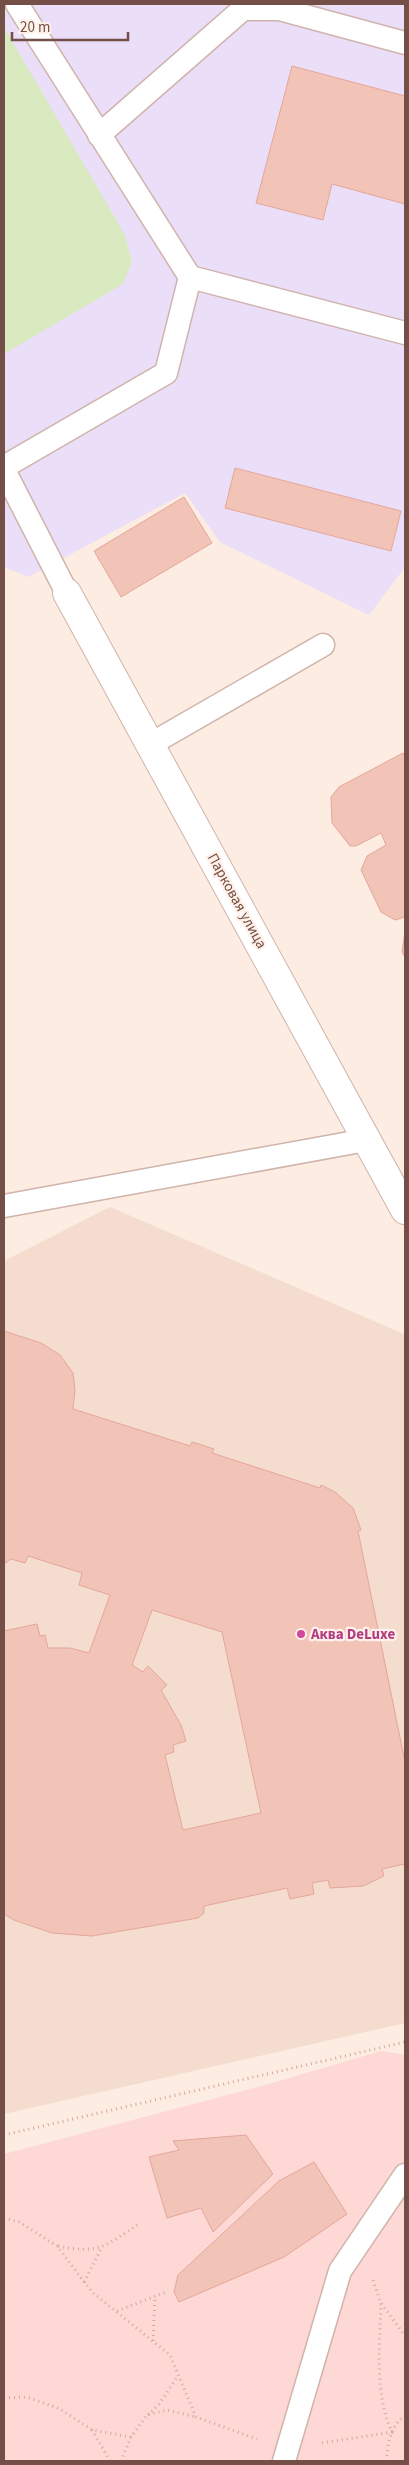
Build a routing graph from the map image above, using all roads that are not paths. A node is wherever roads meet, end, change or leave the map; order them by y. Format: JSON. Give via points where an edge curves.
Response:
{"nodes":[{"id":1,"x":17,"y":4,"type":"edge"},
{"id":2,"x":241,"y":7,"type":"edge"},
{"id":3,"x":405,"y":43,"type":"edge"},
{"id":4,"x":99,"y":135,"type":"junction"},
{"id":5,"x":190,"y":277,"type":"junction"},
{"id":6,"x":405,"y":332,"type":"edge"},
{"id":7,"x":4,"y":468,"type":"edge"},
{"id":8,"x":67,"y":593,"type":"joint"},
{"id":9,"x":323,"y":645,"type":"dead end"},
{"id":10,"x":151,"y":744,"type":"junction"},
{"id":11,"x":366,"y":1140,"type":"junction"},
{"id":12,"x":4,"y":1206,"type":"edge"},
{"id":13,"x":405,"y":1210,"type":"edge"},
{"id":14,"x":405,"y":2175,"type":"edge"},
{"id":15,"x":286,"y":2455,"type":"edge"}],
"edges":[{"from":1,"to":4,"type":"lane"},
{"from":2,"to":3,"type":"lane","via":[[279,8]]},
{"from":2,"to":4,"type":"lane"},
{"from":4,"to":5,"type":"lane"},
{"from":5,"to":6,"type":"lane"},
{"from":5,"to":7,"type":"lane","via":[[166,373]]},
{"from":7,"to":8,"type":"lane"},
{"from":8,"to":10,"type":"street","name":"Парковая улица"},
{"from":9,"to":10,"type":"lane"},
{"from":10,"to":11,"type":"street","name":"Парковая улица"},
{"from":11,"to":12,"type":"lane"},
{"from":11,"to":13,"type":"street","name":"Парковая улица"},
{"from":14,"to":15,"type":"lane","via":[[340,2271]]}]}
